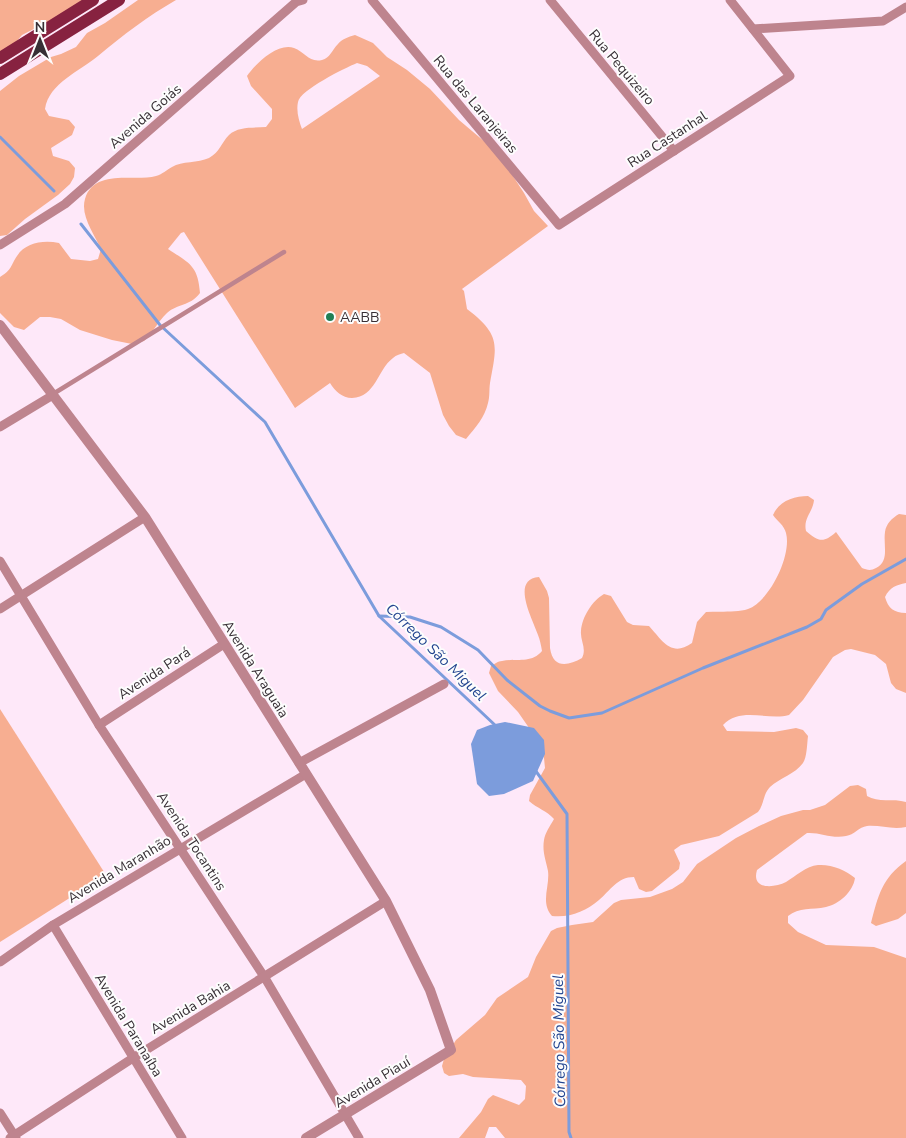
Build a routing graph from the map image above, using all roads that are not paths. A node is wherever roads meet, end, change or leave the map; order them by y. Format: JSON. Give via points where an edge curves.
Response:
{"nodes":[{"id":1,"x":93,"y":0,"type":"edge"},
{"id":2,"x":120,"y":0,"type":"edge"},
{"id":3,"x":303,"y":0,"type":"edge"},
{"id":4,"x":372,"y":0,"type":"edge"},
{"id":5,"x":550,"y":0,"type":"edge"},
{"id":6,"x":730,"y":0,"type":"edge"},
{"id":7,"x":906,"y":6,"type":"edge"},
{"id":8,"x":753,"y":29,"type":"junction"},
{"id":9,"x":0,"y":58,"type":"edge"},
{"id":10,"x":0,"y":74,"type":"edge"},
{"id":11,"x":674,"y":151,"type":"junction"},
{"id":12,"x":559,"y":225,"type":"joint"},
{"id":13,"x":0,"y":245,"type":"edge"},
{"id":14,"x":284,"y":252,"type":"dead end"},
{"id":15,"x":0,"y":325,"type":"edge"},
{"id":16,"x":53,"y":395,"type":"junction"},
{"id":17,"x":0,"y":427,"type":"edge"},
{"id":18,"x":145,"y":517,"type":"junction"},
{"id":19,"x":0,"y":561,"type":"edge"},
{"id":20,"x":22,"y":596,"type":"junction"},
{"id":21,"x":0,"y":609,"type":"edge"},
{"id":22,"x":224,"y":644,"type":"junction"},
{"id":23,"x":444,"y":684,"type":"dead end"},
{"id":24,"x":99,"y":725,"type":"junction"},
{"id":25,"x":299,"y":763,"type":"junction"},
{"id":26,"x":306,"y":774,"type":"junction"},
{"id":27,"x":180,"y":848,"type":"junction"},
{"id":28,"x":386,"y":901,"type":"junction"},
{"id":29,"x":53,"y":925,"type":"junction"},
{"id":30,"x":0,"y":962,"type":"edge"},
{"id":31,"x":265,"y":978,"type":"junction"},
{"id":32,"x":452,"y":1050,"type":"joint"},
{"id":33,"x":133,"y":1058,"type":"junction"},
{"id":34,"x":0,"y":1113,"type":"edge"},
{"id":35,"x":346,"y":1114,"type":"junction"},
{"id":36,"x":14,"y":1137,"type":"edge"},
{"id":37,"x":182,"y":1138,"type":"edge"},
{"id":38,"x":306,"y":1138,"type":"edge"},
{"id":39,"x":359,"y":1138,"type":"edge"}],
"edges":[{"from":1,"to":9,"type":"main road"},
{"from":2,"to":10,"type":"main road"},
{"from":3,"to":13,"type":"street","name":"Avenida Goiás","via":[[296,2],[65,204]]},
{"from":4,"to":12,"type":"street","name":"Rua das Laranjeiras"},
{"from":5,"to":11,"type":"street","name":"Rua Pequizeiro"},
{"from":6,"to":8,"type":"street"},
{"from":7,"to":8,"type":"street","via":[[883,21]]},
{"from":8,"to":11,"type":"street","name":"Rua Castanhal","via":[[790,76]]},
{"from":11,"to":12,"type":"street","name":"Rua Castanhal"},
{"from":14,"to":16,"type":"lane"},
{"from":15,"to":16,"type":"street","name":"Avenida Araguaia"},
{"from":16,"to":17,"type":"street"},
{"from":16,"to":18,"type":"street","name":"Avenida Araguaia"},
{"from":18,"to":20,"type":"street"},
{"from":18,"to":22,"type":"street","name":"Avenida Araguaia"},
{"from":19,"to":20,"type":"street","name":"Avenida Tocantins"},
{"from":20,"to":21,"type":"street"},
{"from":20,"to":24,"type":"street","name":"Avenida Tocantins"},
{"from":22,"to":24,"type":"street","name":"Avenida Pará"},
{"from":22,"to":25,"type":"street","name":"Avenida Araguaia"},
{"from":23,"to":25,"type":"street"},
{"from":24,"to":27,"type":"street","name":"Avenida Tocantins"},
{"from":25,"to":26,"type":"street","name":"Avenida Araguaia"},
{"from":26,"to":27,"type":"street","name":"Avenida Maranhão"},
{"from":26,"to":28,"type":"street","name":"Avenida Araguaia"},
{"from":27,"to":29,"type":"street","name":"Avenida Maranhão"},
{"from":27,"to":31,"type":"street","name":"Avenida Tocantins"},
{"from":28,"to":31,"type":"street","name":"Avenida Bahia"},
{"from":28,"to":32,"type":"street","name":"Avenida Araguaia","via":[[430,990]]},
{"from":29,"to":30,"type":"street","name":"Avenida Maranhão"},
{"from":29,"to":33,"type":"street","name":"Avenida Paranaíba"},
{"from":31,"to":33,"type":"street","name":"Avenida Bahia"},
{"from":31,"to":35,"type":"street","name":"Avenida Tocantins"},
{"from":32,"to":35,"type":"street","name":"Avenida Piauí"},
{"from":33,"to":36,"type":"street","name":"Avenida Bahia"},
{"from":33,"to":37,"type":"street","name":"Avenida Paranaíba"},
{"from":34,"to":36,"type":"street"},
{"from":35,"to":38,"type":"street","name":"Avenida Piauí"},
{"from":35,"to":39,"type":"street","name":"Avenida Tocantins"}]}
